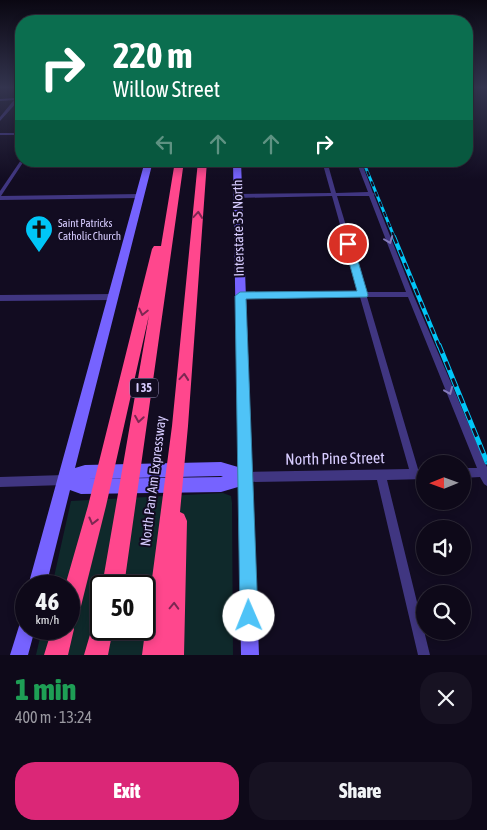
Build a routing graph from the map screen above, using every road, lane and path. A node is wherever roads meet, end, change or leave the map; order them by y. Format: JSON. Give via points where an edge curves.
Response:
{"nodes":[{"id":1,"x":0,"y":134,"type":"edge"},
{"id":2,"x":15,"y":134,"type":"edge"},
{"id":3,"x":18,"y":167,"type":"edge"},
{"id":4,"x":147,"y":167,"type":"edge"},
{"id":5,"x":179,"y":167,"type":"edge"},
{"id":6,"x":203,"y":167,"type":"edge"},
{"id":7,"x":237,"y":167,"type":"edge"},
{"id":8,"x":326,"y":167,"type":"edge"},
{"id":9,"x":361,"y":167,"type":"edge"},
{"id":10,"x":334,"y":194,"type":"junction"},
{"id":11,"x":372,"y":194,"type":"junction"},
{"id":12,"x":140,"y":196,"type":"junction"},
{"id":13,"x":238,"y":196,"type":"junction"},
{"id":14,"x":0,"y":197,"type":"edge"},
{"id":15,"x":174,"y":198,"type":"junction"},
{"id":16,"x":410,"y":294,"type":"junction"},
{"id":17,"x":363,"y":295,"type":"junction"},
{"id":18,"x":240,"y":296,"type":"junction"},
{"id":19,"x":114,"y":297,"type":"junction"},
{"id":20,"x":0,"y":298,"type":"edge"},
{"id":21,"x":180,"y":426,"type":"junction"},
{"id":22,"x":416,"y":461,"type":"edge"},
{"id":23,"x":381,"y":474,"type":"junction"},
{"id":24,"x":416,"y":474,"type":"edge"},
{"id":25,"x":471,"y":474,"type":"edge"},
{"id":26,"x":486,"y":475,"type":"edge"},
{"id":27,"x":221,"y":477,"type":"junction"},
{"id":28,"x":246,"y":477,"type":"junction"},
{"id":29,"x":64,"y":480,"type":"junction"},
{"id":30,"x":0,"y":482,"type":"edge"},
{"id":31,"x":40,"y":575,"type":"edge"},
{"id":32,"x":78,"y":575,"type":"edge"},
{"id":33,"x":114,"y":575,"type":"edge"},
{"id":34,"x":23,"y":640,"type":"edge"},
{"id":35,"x":60,"y":640,"type":"edge"},
{"id":36,"x":99,"y":640,"type":"edge"},
{"id":37,"x":106,"y":640,"type":"edge"},
{"id":38,"x":20,"y":655,"type":"edge"},
{"id":39,"x":56,"y":655,"type":"edge"},
{"id":40,"x":96,"y":655,"type":"edge"},
{"id":41,"x":104,"y":655,"type":"edge"},
{"id":42,"x":154,"y":655,"type":"edge"},
{"id":43,"x":172,"y":655,"type":"edge"},
{"id":44,"x":250,"y":655,"type":"edge"},
{"id":45,"x":424,"y":655,"type":"edge"}],
"edges":[{"from":1,"to":2,"type":"street"},
{"from":3,"to":14,"type":"street"},
{"from":4,"to":12,"type":"main road"},
{"from":5,"to":15,"type":"highway","name":"North Pan Am Expressway","number":"I 35"},
{"from":21,"to":6,"type":"highway","name":"North Pan Am Expressway","one_way":true},
{"from":7,"to":13,"type":"main road","name":"Interstate 35 North"},
{"from":8,"to":10,"type":"street"},
{"from":9,"to":11,"type":"street"},
{"from":10,"to":11,"type":"street"},
{"from":10,"to":13,"type":"street"},
{"from":10,"to":17,"type":"street"},
{"from":11,"to":16,"type":"street","one_way":true},
{"from":12,"to":14,"type":"street"},
{"from":12,"to":19,"type":"main road"},
{"from":13,"to":18,"type":"main road","name":"Interstate 35 North"},
{"from":15,"to":32,"type":"highway","one_way":true,"via":[[164,226]]},
{"from":15,"to":33,"type":"highway","name":"North Pan Am Expressway","number":"I 35","one_way":true},
{"from":16,"to":17,"type":"street"},
{"from":16,"to":26,"type":"street","one_way":true},
{"from":17,"to":18,"type":"street"},
{"from":17,"to":22,"type":"street"},
{"from":18,"to":28,"type":"main road","name":"Interstate 35 North"},
{"from":19,"to":20,"type":"street"},
{"from":19,"to":29,"type":"main road"},
{"from":21,"to":42,"type":"highway","name":"North Pan Am Expressway"},
{"from":43,"to":21,"type":"highway","one_way":true},
{"from":23,"to":24,"type":"street","name":"North Pine Street"},
{"from":23,"to":28,"type":"street","name":"North Pine Street"},
{"from":23,"to":45,"type":"street"},
{"from":25,"to":26,"type":"street"},
{"from":27,"to":28,"type":"main road","name":"North Pine Street"},
{"from":27,"to":29,"type":"main road","name":"North Pine Street","via":[[85,472]]},
{"from":27,"to":29,"type":"main road","name":"North Pine Street","via":[[81,487]]},
{"from":28,"to":44,"type":"main road","name":"Interstate 35 North"},
{"from":29,"to":30,"type":"street","name":"North Pine Street"},
{"from":29,"to":31,"type":"main road"},
{"from":34,"to":38,"type":"main road"},
{"from":35,"to":39,"type":"highway"},
{"from":36,"to":40,"type":"highway"},
{"from":37,"to":41,"type":"highway"}]}
